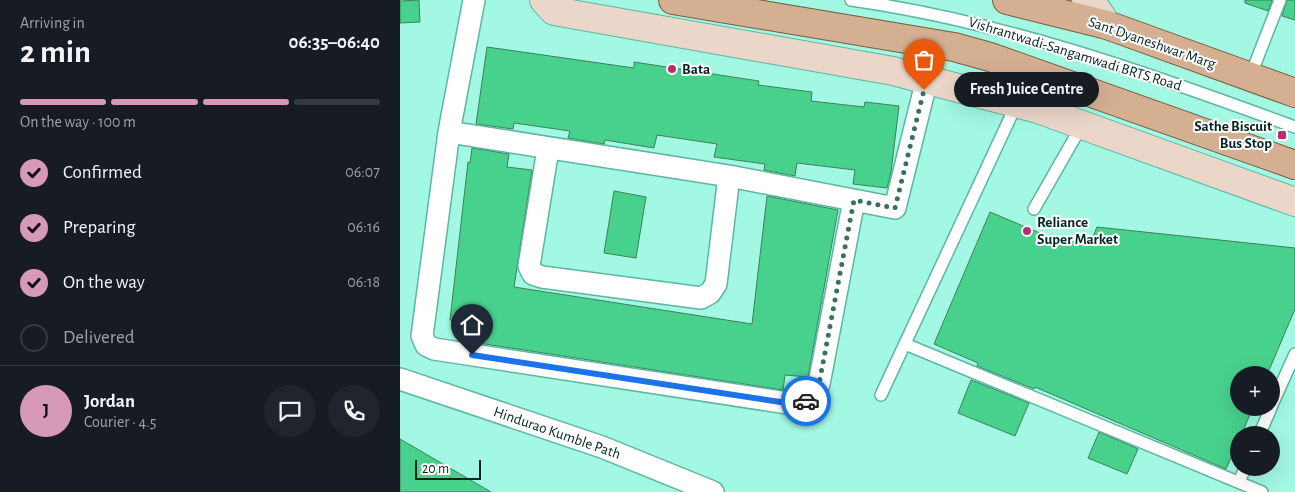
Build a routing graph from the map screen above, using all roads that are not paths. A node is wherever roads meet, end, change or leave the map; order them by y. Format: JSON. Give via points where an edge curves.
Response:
{"nodes":[{"id":1,"x":474,"y":0,"type":"edge"},
{"id":2,"x":544,"y":0,"type":"edge"},
{"id":3,"x":673,"y":0,"type":"edge"},
{"id":4,"x":850,"y":0,"type":"edge"},
{"id":5,"x":1006,"y":0,"type":"edge"},
{"id":6,"x":1086,"y":0,"type":"edge"},
{"id":7,"x":1280,"y":0,"type":"edge"},
{"id":8,"x":1107,"y":25,"type":"junction"},
{"id":9,"x":1250,"y":77,"type":"junction"},
{"id":10,"x":927,"y":79,"type":"junction"},
{"id":11,"x":1295,"y":93,"type":"edge"},
{"id":12,"x":1017,"y":103,"type":"junction"},
{"id":13,"x":1082,"y":125,"type":"junction"},
{"id":14,"x":1295,"y":127,"type":"edge"},
{"id":15,"x":449,"y":132,"type":"junction"},
{"id":16,"x":548,"y":149,"type":"junction"},
{"id":17,"x":1295,"y":165,"type":"edge"},
{"id":18,"x":729,"y":176,"type":"junction"},
{"id":19,"x":854,"y":200,"type":"junction"},
{"id":20,"x":1295,"y":202,"type":"edge"},
{"id":21,"x":1034,"y":209,"type":"dead end"},
{"id":22,"x":905,"y":344,"type":"junction"},
{"id":23,"x":1295,"y":354,"type":"edge"},
{"id":24,"x":400,"y":379,"type":"edge"},
{"id":25,"x":1280,"y":387,"type":"edge"},
{"id":26,"x":881,"y":395,"type":"dead end"},
{"id":27,"x":1242,"y":476,"type":"edge"},
{"id":28,"x":1239,"y":482,"type":"junction"},
{"id":29,"x":1258,"y":491,"type":"edge"},
{"id":30,"x":713,"y":492,"type":"edge"}],
"edges":[{"from":1,"to":15,"type":"street"},
{"from":2,"to":10,"type":"street","via":[[554,10]]},
{"from":3,"to":17,"type":"main road","via":[[954,47]]},
{"from":4,"to":14,"type":"lane","name":"Vishrantwadi-Sangamwadi BRTS Road","via":[[910,8],[1016,34],[1145,72]]},
{"from":5,"to":8,"type":"main road","name":"Sant Dyaneshwar Marg"},
{"from":6,"to":8,"type":"street"},
{"from":7,"to":9,"type":"lane"},
{"from":8,"to":9,"type":"main road","name":"Sant Dyaneshwar Marg"},
{"from":9,"to":11,"type":"main road","name":"Sant Dyaneshwar Marg"},
{"from":10,"to":12,"type":"street"},
{"from":10,"to":19,"type":"street","via":[[895,208]]},
{"from":12,"to":13,"type":"street"},
{"from":12,"to":22,"type":"lane"},
{"from":13,"to":20,"type":"street"},
{"from":13,"to":21,"type":"lane"},
{"from":15,"to":16,"type":"street"},
{"from":15,"to":19,"type":"street","via":[[422,336],[426,345],[434,349],[800,405],[813,397],[819,384]]},
{"from":16,"to":18,"type":"street"},
{"from":16,"to":18,"type":"street","via":[[529,266],[533,274],[542,277],[701,298],[716,284]]},
{"from":18,"to":19,"type":"street"},
{"from":22,"to":26,"type":"lane"},
{"from":22,"to":28,"type":"lane"},
{"from":23,"to":25,"type":"lane"},
{"from":24,"to":30,"type":"street","name":"Hindurao Kumble Path","via":[[602,447]]},
{"from":27,"to":28,"type":"lane"},
{"from":28,"to":29,"type":"lane"}]}
